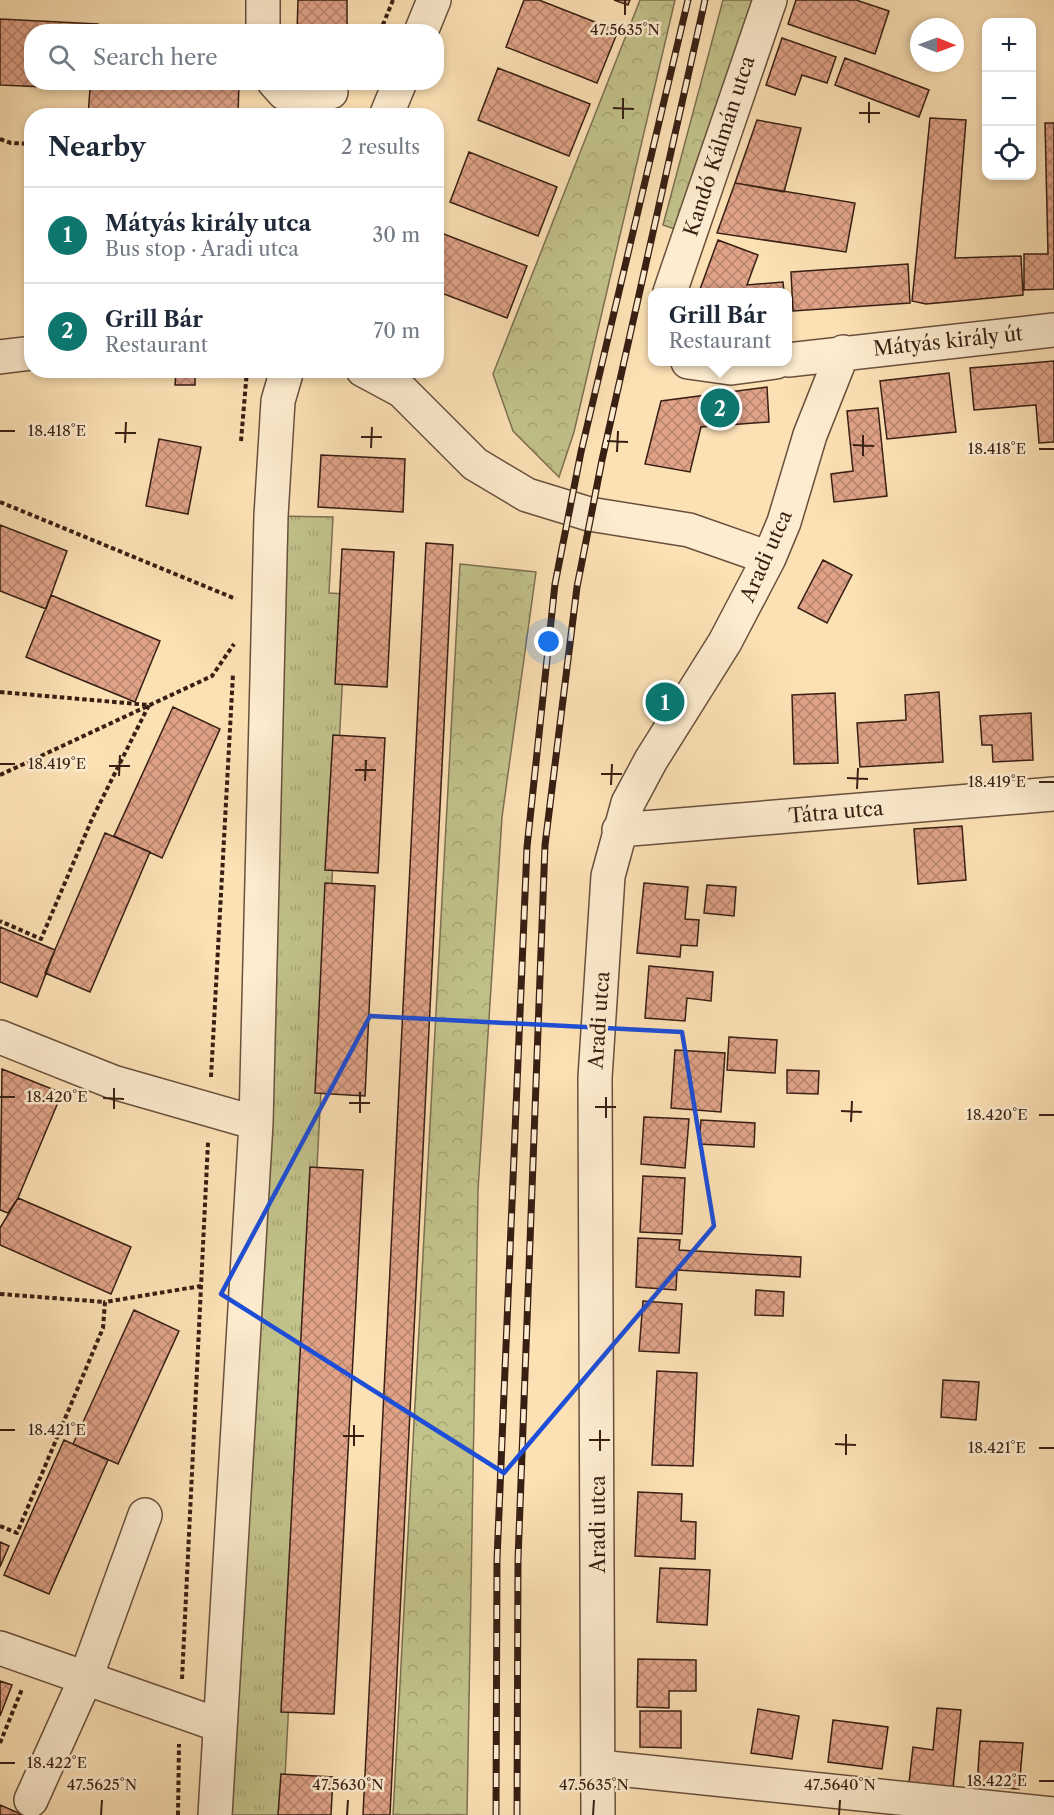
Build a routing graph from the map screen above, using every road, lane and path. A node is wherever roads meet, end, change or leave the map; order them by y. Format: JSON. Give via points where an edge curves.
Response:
{"nodes":[{"id":1,"x":263,"y":0,"type":"edge"},
{"id":2,"x":393,"y":0,"type":"edge"},
{"id":3,"x":434,"y":0,"type":"edge"},
{"id":4,"x":770,"y":0,"type":"edge"},
{"id":5,"x":263,"y":24,"type":"edge"},
{"id":6,"x":383,"y":24,"type":"edge"},
{"id":7,"x":424,"y":24,"type":"edge"},
{"id":8,"x":281,"y":90,"type":"edge"},
{"id":9,"x":397,"y":90,"type":"edge"},
{"id":10,"x":331,"y":92,"type":"dead end"},
{"id":11,"x":389,"y":108,"type":"edge"},
{"id":12,"x":0,"y":139,"type":"edge"},
{"id":13,"x":24,"y":144,"type":"edge"},
{"id":14,"x":671,"y":288,"type":"edge"},
{"id":15,"x":1054,"y":330,"type":"edge"},
{"id":16,"x":843,"y":352,"type":"junction"},
{"id":17,"x":24,"y":354,"type":"edge"},
{"id":18,"x":0,"y":357,"type":"edge"},
{"id":19,"x":792,"y":359,"type":"edge"},
{"id":20,"x":717,"y":366,"type":"edge"},
{"id":21,"x":746,"y":366,"type":"edge"},
{"id":22,"x":247,"y":378,"type":"edge"},
{"id":23,"x":285,"y":378,"type":"edge"},
{"id":24,"x":378,"y":378,"type":"edge"},
{"id":25,"x":241,"y":448,"type":"dead end"},
{"id":26,"x":0,"y":502,"type":"edge"},
{"id":27,"x":769,"y":558,"type":"junction"},
{"id":28,"x":236,"y":587,"type":"dead end"},
{"id":29,"x":236,"y":599,"type":"junction"},
{"id":30,"x":235,"y":611,"type":"dead end"},
{"id":31,"x":235,"y":635,"type":"dead end"},
{"id":32,"x":234,"y":646,"type":"junction"},
{"id":33,"x":234,"y":658,"type":"dead end"},
{"id":34,"x":233,"y":670,"type":"dead end"},
{"id":35,"x":0,"y":692,"type":"edge"},
{"id":36,"x":149,"y":705,"type":"junction"},
{"id":37,"x":0,"y":775,"type":"edge"},
{"id":38,"x":1054,"y":795,"type":"edge"},
{"id":39,"x":619,"y":830,"type":"junction"},
{"id":40,"x":0,"y":921,"type":"edge"},
{"id":41,"x":0,"y":1037,"type":"edge"},
{"id":42,"x":209,"y":1110,"type":"junction"},
{"id":43,"x":256,"y":1123,"type":"junction"},
{"id":44,"x":201,"y":1286,"type":"junction"},
{"id":45,"x":0,"y":1294,"type":"edge"},
{"id":46,"x":105,"y":1302,"type":"junction"},
{"id":47,"x":145,"y":1515,"type":"dead end"},
{"id":48,"x":0,"y":1526,"type":"edge"},
{"id":49,"x":0,"y":1648,"type":"edge"},
{"id":50,"x":34,"y":1661,"type":"junction"},
{"id":51,"x":86,"y":1680,"type":"junction"},
{"id":52,"x":180,"y":1712,"type":"junction"},
{"id":53,"x":219,"y":1725,"type":"junction"},
{"id":54,"x":0,"y":1743,"type":"edge"},
{"id":55,"x":599,"y":1767,"type":"junction"},
{"id":56,"x":31,"y":1800,"type":"dead end"},
{"id":57,"x":1054,"y":1814,"type":"edge"},
{"id":58,"x":178,"y":1815,"type":"edge"},
{"id":59,"x":215,"y":1815,"type":"edge"},
{"id":60,"x":598,"y":1815,"type":"edge"}],
"edges":[{"from":1,"to":5,"type":"street"},
{"from":2,"to":6,"type":"path"},
{"from":3,"to":7,"type":"street"},
{"from":4,"to":14,"type":"street","name":"Kandó Kálmán utca"},
{"from":8,"to":10,"type":"street"},
{"from":9,"to":11,"type":"street"},
{"from":12,"to":13,"type":"path"},
{"from":15,"to":16,"type":"street","name":"Mátyás király út"},
{"from":16,"to":19,"type":"street"},
{"from":16,"to":27,"type":"street","name":"Aradi utca"},
{"from":17,"to":18,"type":"street"},
{"from":20,"to":21,"type":"street"},
{"from":22,"to":25,"type":"path"},
{"from":23,"to":43,"type":"street","via":[[278,402],[271,516]]},
{"from":24,"to":27,"type":"street","via":[[402,391],[475,464],[527,495],[590,514],[689,530]]},
{"from":26,"to":29,"type":"path"},
{"from":27,"to":39,"type":"street","name":"Aradi utca","via":[[724,642],[651,760],[628,803]]},
{"from":28,"to":29,"type":"path"},
{"from":29,"to":30,"type":"path"},
{"from":31,"to":32,"type":"path"},
{"from":32,"to":33,"type":"path"},
{"from":32,"to":36,"type":"path","via":[[212,676]]},
{"from":34,"to":42,"type":"path"},
{"from":35,"to":36,"type":"path"},
{"from":36,"to":37,"type":"path"},
{"from":36,"to":40,"type":"path","via":[[92,819],[41,939]]},
{"from":38,"to":39,"type":"street","name":"Tátra utca"},
{"from":39,"to":55,"type":"street","name":"Aradi utca","via":[[608,876],[595,1078]]},
{"from":41,"to":42,"type":"street","via":[[113,1082]]},
{"from":42,"to":43,"type":"street"},
{"from":42,"to":44,"type":"path"},
{"from":43,"to":53,"type":"street"},
{"from":44,"to":46,"type":"path"},
{"from":44,"to":52,"type":"path"},
{"from":45,"to":46,"type":"path"},
{"from":46,"to":48,"type":"path","via":[[103,1328],[17,1533]]},
{"from":47,"to":51,"type":"street"},
{"from":49,"to":50,"type":"street"},
{"from":50,"to":51,"type":"street"},
{"from":50,"to":54,"type":"path"},
{"from":51,"to":52,"type":"street"},
{"from":51,"to":56,"type":"street"},
{"from":52,"to":53,"type":"street"},
{"from":52,"to":58,"type":"path"},
{"from":53,"to":59,"type":"street"},
{"from":55,"to":57,"type":"street"},
{"from":55,"to":60,"type":"street","name":"Aradi utca"}]}
